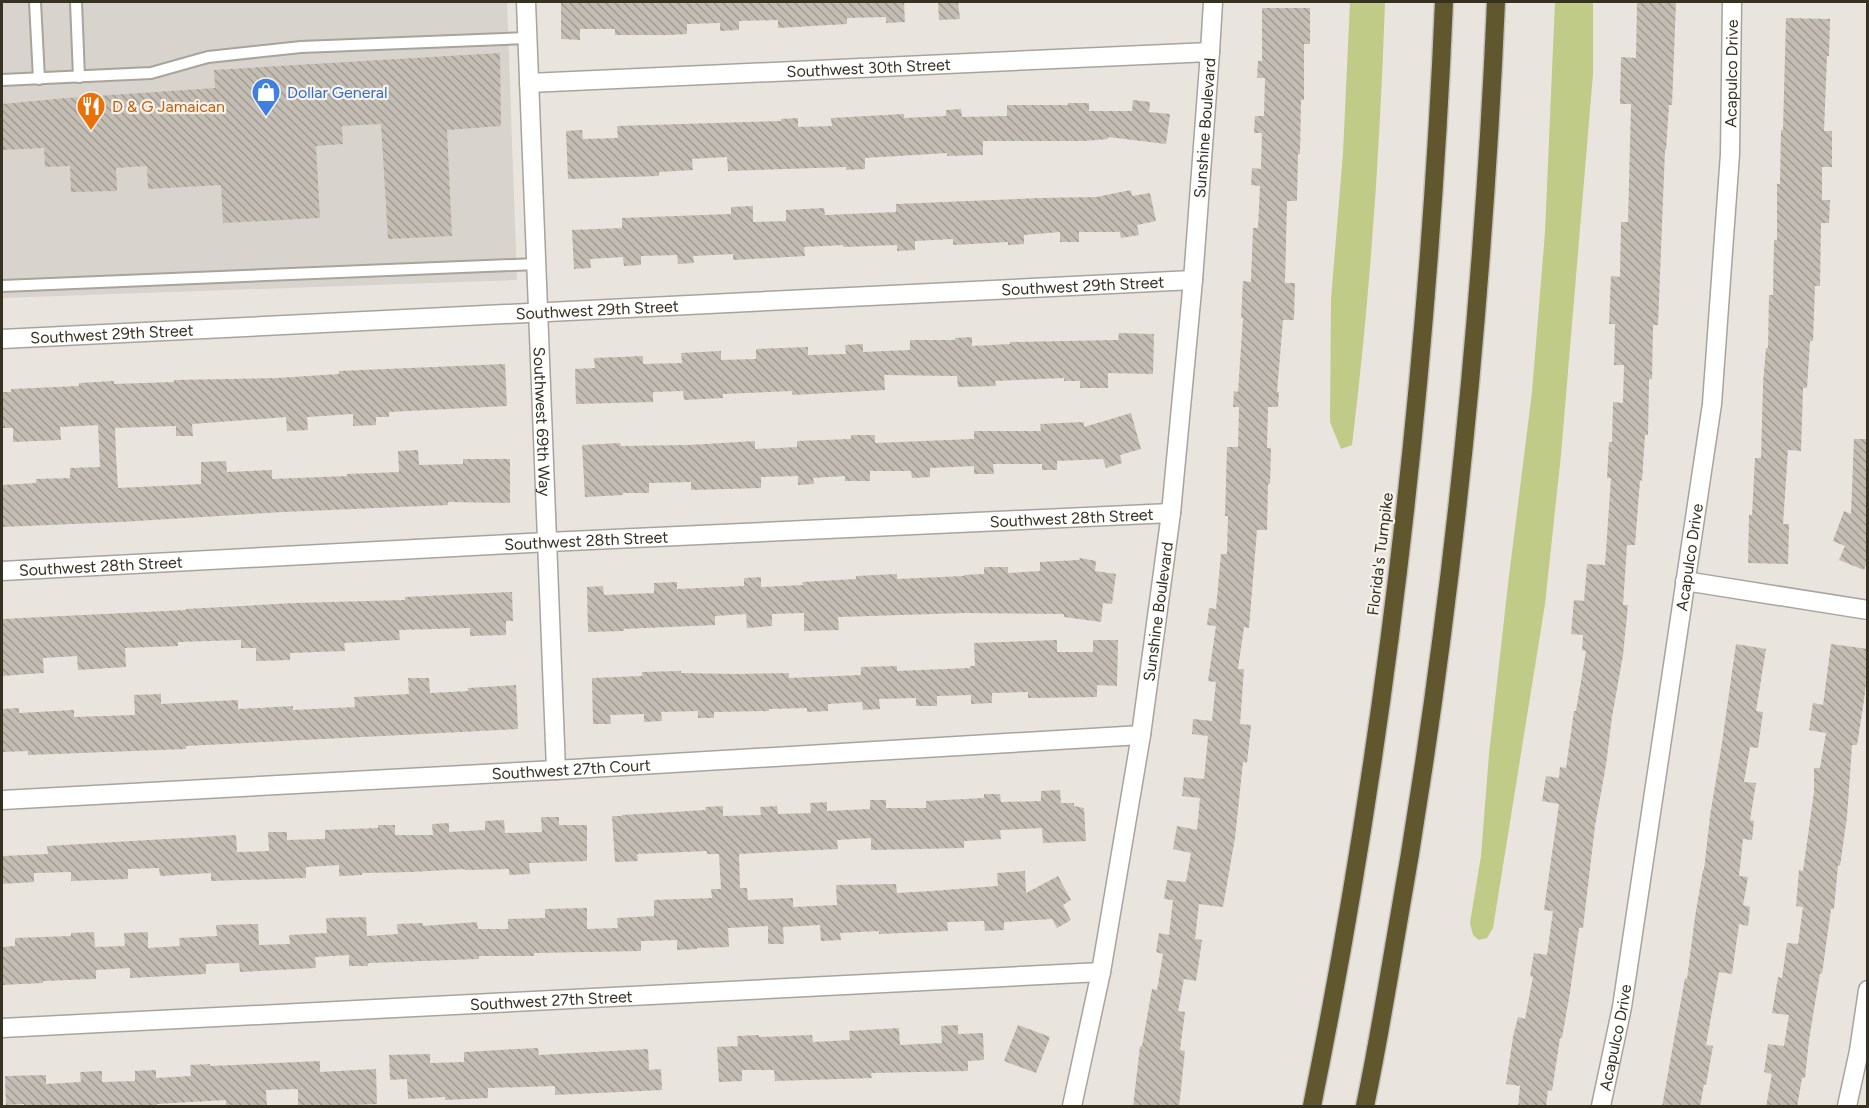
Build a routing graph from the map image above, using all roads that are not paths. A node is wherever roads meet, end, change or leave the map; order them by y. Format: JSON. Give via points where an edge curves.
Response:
{"nodes":[{"id":1,"x":35,"y":2,"type":"edge"},
{"id":2,"x":76,"y":2,"type":"edge"},
{"id":3,"x":526,"y":2,"type":"edge"},
{"id":4,"x":1213,"y":2,"type":"edge"},
{"id":5,"x":1444,"y":2,"type":"edge"},
{"id":6,"x":1496,"y":2,"type":"edge"},
{"id":7,"x":1731,"y":2,"type":"edge"},
{"id":8,"x":527,"y":38,"type":"junction"},
{"id":9,"x":1210,"y":52,"type":"junction"},
{"id":10,"x":79,"y":77,"type":"junction"},
{"id":11,"x":39,"y":79,"type":"junction"},
{"id":12,"x":2,"y":80,"type":"edge"},
{"id":13,"x":529,"y":83,"type":"junction"},
{"id":14,"x":536,"y":264,"type":"junction"},
{"id":15,"x":1193,"y":280,"type":"junction"},
{"id":16,"x":2,"y":286,"type":"edge"},
{"id":17,"x":538,"y":314,"type":"junction"},
{"id":18,"x":2,"y":339,"type":"edge"},
{"id":19,"x":1171,"y":513,"type":"junction"},
{"id":20,"x":548,"y":542,"type":"junction"},
{"id":21,"x":2,"y":572,"type":"edge"},
{"id":22,"x":1685,"y":581,"type":"junction"},
{"id":23,"x":1868,"y":610,"type":"edge"},
{"id":24,"x":1141,"y":735,"type":"junction"},
{"id":25,"x":556,"y":770,"type":"junction"},
{"id":26,"x":2,"y":800,"type":"edge"},
{"id":27,"x":1101,"y":972,"type":"junction"},
{"id":28,"x":1868,"y":990,"type":"edge"},
{"id":29,"x":2,"y":1028,"type":"edge"},
{"id":30,"x":1072,"y":1107,"type":"edge"},
{"id":31,"x":1312,"y":1107,"type":"edge"},
{"id":32,"x":1365,"y":1107,"type":"edge"},
{"id":33,"x":1601,"y":1107,"type":"edge"},
{"id":34,"x":1847,"y":1107,"type":"edge"}],
"edges":[{"from":1,"to":11,"type":"lane"},
{"from":2,"to":10,"type":"lane"},
{"from":3,"to":8,"type":"street","name":"Southwest 69th Way"},
{"from":4,"to":9,"type":"street","name":"Sunshine Boulevard"},
{"from":5,"to":31,"type":"highway","name":"Florida's Turnpike","via":[[1428,269],[1404,521],[1363,821]]},
{"from":6,"to":32,"type":"highway","via":[[1483,242],[1451,571],[1418,808]]},
{"from":7,"to":22,"type":"street","name":"Acapulco Drive","via":[[1730,154],[1712,404]]},
{"from":8,"to":10,"type":"lane","via":[[301,47],[208,57],[151,72]]},
{"from":8,"to":13,"type":"street","name":"Southwest 69th Way"},
{"from":9,"to":13,"type":"street","name":"Southwest 30th Street"},
{"from":9,"to":15,"type":"street","name":"Sunshine Boulevard"},
{"from":10,"to":11,"type":"lane"},
{"from":11,"to":12,"type":"lane"},
{"from":13,"to":14,"type":"street","name":"Southwest 69th Way"},
{"from":14,"to":16,"type":"lane"},
{"from":14,"to":17,"type":"street","name":"Southwest 69th Way"},
{"from":15,"to":17,"type":"street","name":"Southwest 29th Street"},
{"from":15,"to":19,"type":"street","name":"Sunshine Boulevard"},
{"from":17,"to":18,"type":"street","name":"Southwest 29th Street"},
{"from":17,"to":20,"type":"street","name":"Southwest 69th Way"},
{"from":19,"to":20,"type":"street","name":"Southwest 28th Street"},
{"from":19,"to":24,"type":"street","name":"Sunshine Boulevard"},
{"from":20,"to":21,"type":"street","name":"Southwest 28th Street"},
{"from":20,"to":25,"type":"street","name":"Southwest 69th Way"},
{"from":22,"to":23,"type":"street"},
{"from":22,"to":33,"type":"street","name":"Acapulco Drive","via":[[1622,1007]]},
{"from":24,"to":25,"type":"street","name":"Southwest 27th Court"},
{"from":24,"to":27,"type":"street","name":"Sunshine Boulevard"},
{"from":25,"to":26,"type":"street","name":"Southwest 27th Court"},
{"from":27,"to":29,"type":"street","name":"Southwest 27th Street"},
{"from":27,"to":30,"type":"street","name":"Sunshine Boulevard"},
{"from":28,"to":34,"type":"street"}]}
